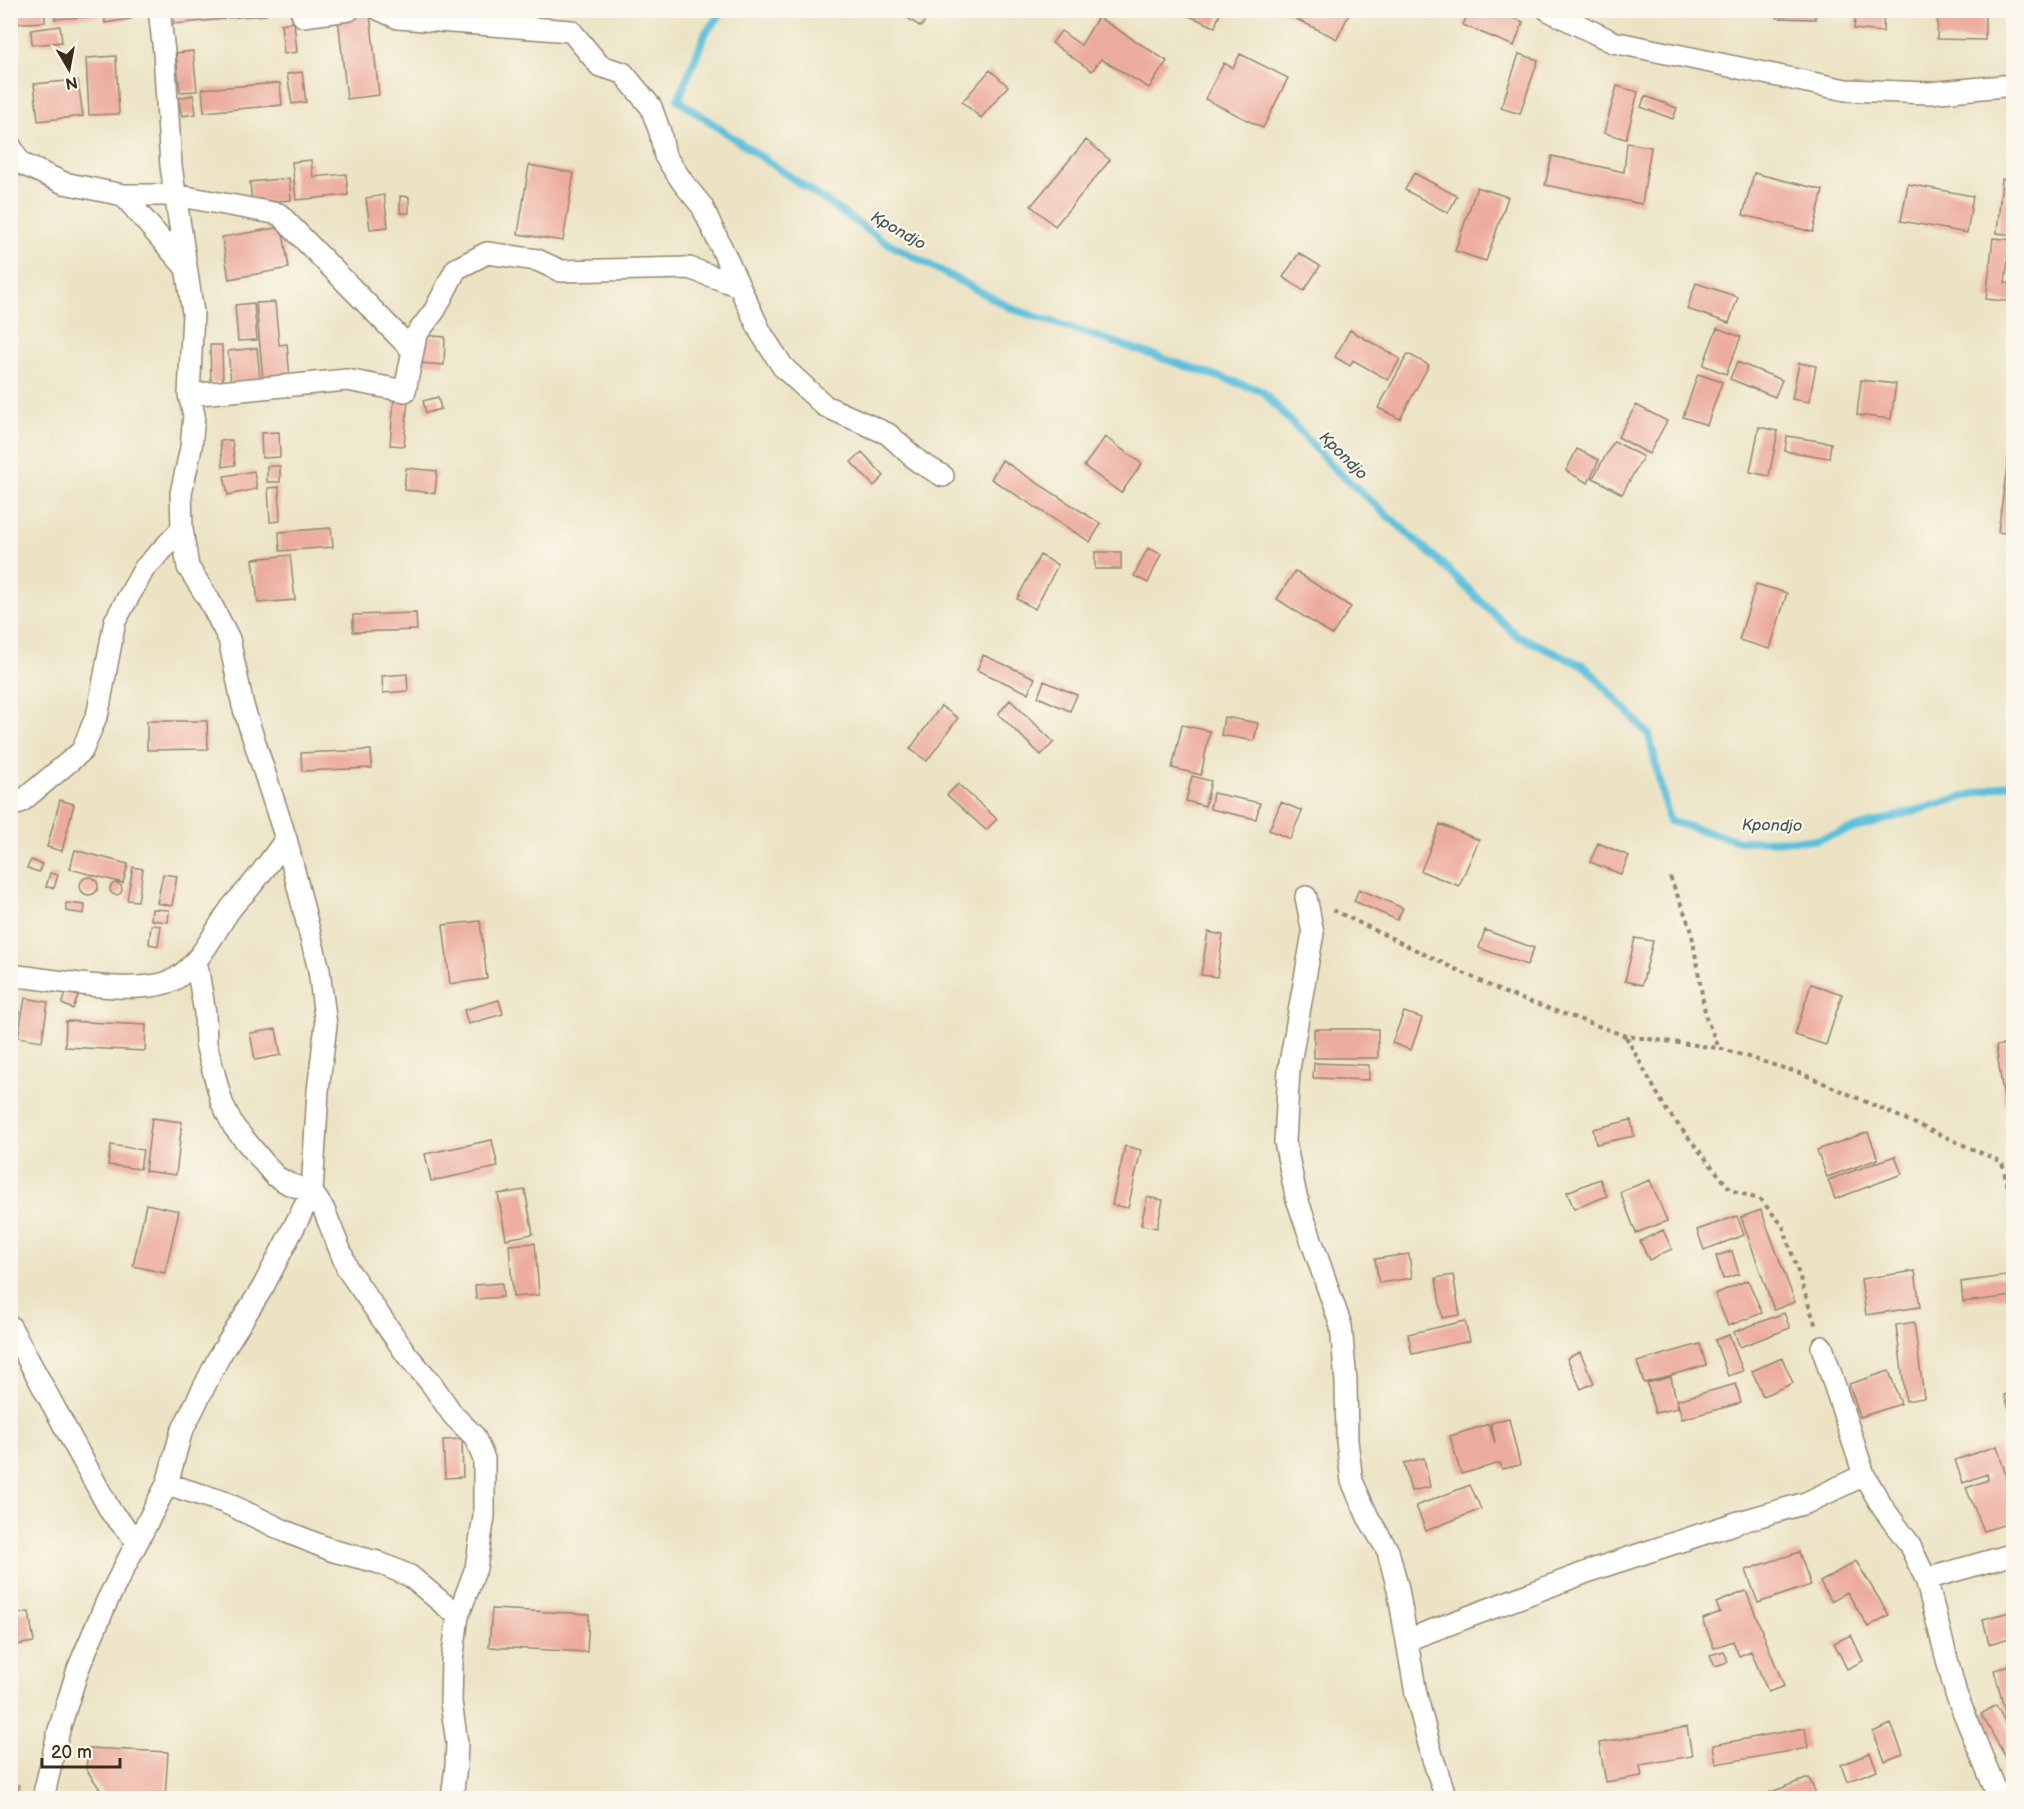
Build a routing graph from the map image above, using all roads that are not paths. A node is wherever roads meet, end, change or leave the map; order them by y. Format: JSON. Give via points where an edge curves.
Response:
{"nodes":[{"id":1,"x":159,"y":10,"type":"edge"},
{"id":2,"x":301,"y":10,"type":"edge"},
{"id":3,"x":349,"y":10,"type":"edge"},
{"id":4,"x":380,"y":10,"type":"edge"},
{"id":5,"x":1548,"y":10,"type":"edge"},
{"id":6,"x":2013,"y":85,"type":"edge"},
{"id":7,"x":10,"y":145,"type":"edge"},
{"id":8,"x":123,"y":195,"type":"junction"},
{"id":9,"x":175,"y":195,"type":"junction"},
{"id":10,"x":186,"y":268,"type":"junction"},
{"id":11,"x":739,"y":286,"type":"junction"},
{"id":12,"x":413,"y":351,"type":"junction"},
{"id":13,"x":189,"y":395,"type":"junction"},
{"id":14,"x":943,"y":476,"type":"dead end"},
{"id":15,"x":182,"y":529,"type":"junction"},
{"id":16,"x":10,"y":807,"type":"edge"},
{"id":17,"x":286,"y":839,"type":"junction"},
{"id":18,"x":1306,"y":897,"type":"road end"},
{"id":19,"x":196,"y":960,"type":"junction"},
{"id":20,"x":10,"y":975,"type":"edge"},
{"id":21,"x":312,"y":1192,"type":"junction"},
{"id":22,"x":10,"y":1326,"type":"edge"},
{"id":23,"x":1822,"y":1347,"type":"road end"},
{"id":24,"x":1864,"y":1475,"type":"junction"},
{"id":25,"x":167,"y":1484,"type":"junction"},
{"id":26,"x":137,"y":1542,"type":"junction"},
{"id":27,"x":2013,"y":1554,"type":"edge"},
{"id":28,"x":1926,"y":1579,"type":"junction"},
{"id":29,"x":458,"y":1616,"type":"junction"},
{"id":30,"x":1407,"y":1640,"type":"junction"},
{"id":31,"x":43,"y":1798,"type":"edge"},
{"id":32,"x":452,"y":1798,"type":"edge"},
{"id":33,"x":1446,"y":1798,"type":"edge"},
{"id":34,"x":1999,"y":1798,"type":"edge"}],
"edges":[{"from":1,"to":9,"type":"street"},
{"from":2,"to":3,"type":"street","via":[[303,16]]},
{"from":4,"to":11,"type":"street","via":[[398,18],[571,31],[600,66],[623,73],[651,107],[665,156],[702,206]]},
{"from":5,"to":6,"type":"street","via":[[1613,42],[1846,90],[1929,93]]},
{"from":7,"to":8,"type":"street","via":[[20,163],[64,183]]},
{"from":8,"to":9,"type":"street"},
{"from":8,"to":10,"type":"street"},
{"from":9,"to":10,"type":"street"},
{"from":9,"to":12,"type":"street","via":[[279,214]]},
{"from":10,"to":13,"type":"street","via":[[193,313]]},
{"from":11,"to":12,"type":"street","via":[[689,268],[561,271],[537,260],[487,253],[456,269],[435,310],[416,335]]},
{"from":11,"to":14,"type":"street","via":[[761,333],[783,367],[825,406],[888,434],[919,462]]},
{"from":12,"to":13,"type":"street","via":[[405,391],[348,380]]},
{"from":13,"to":15,"type":"street","via":[[194,415],[180,493]]},
{"from":15,"to":16,"type":"street","via":[[144,569],[115,621],[98,712],[82,752]]},
{"from":15,"to":17,"type":"street","via":[[188,567],[229,639],[243,705]]},
{"from":17,"to":19,"type":"street"},
{"from":17,"to":21,"type":"street","via":[[319,970],[326,1025]]},
{"from":18,"to":30,"type":"street","via":[[1313,933],[1289,1069],[1285,1142],[1296,1196],[1341,1326],[1352,1481],[1388,1551]]},
{"from":19,"to":20,"type":"street","via":[[174,979],[148,987],[110,987]]},
{"from":19,"to":21,"type":"street","via":[[206,1044],[222,1103],[234,1127],[275,1176]]},
{"from":21,"to":25,"type":"street","via":[[181,1432]]},
{"from":21,"to":29,"type":"street","via":[[324,1210],[348,1270],[407,1355],[474,1436],[484,1459],[484,1516],[476,1568]]},
{"from":22,"to":26,"type":"street","via":[[111,1512]]},
{"from":23,"to":24,"type":"street"},
{"from":24,"to":28,"type":"street","via":[[1908,1542]]},
{"from":24,"to":30,"type":"street","via":[[1806,1503],[1595,1569]]},
{"from":25,"to":26,"type":"street"},
{"from":25,"to":29,"type":"street","via":[[224,1502],[334,1551],[411,1576]]},
{"from":26,"to":31,"type":"street","via":[[78,1668]]},
{"from":27,"to":28,"type":"street"},
{"from":28,"to":34,"type":"street","via":[[1956,1694]]},
{"from":29,"to":32,"type":"street","via":[[452,1661],[451,1702],[457,1743]]},
{"from":30,"to":33,"type":"street","via":[[1416,1695]]}]}
